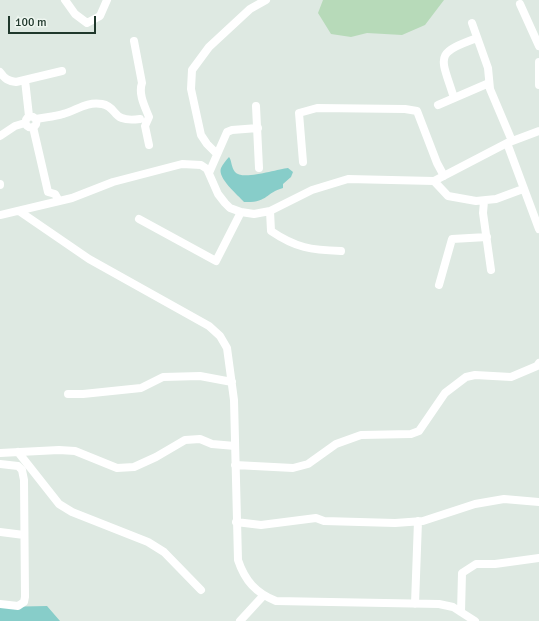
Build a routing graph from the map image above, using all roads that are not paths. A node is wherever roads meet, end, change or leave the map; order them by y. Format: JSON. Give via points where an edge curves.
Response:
{"nodes":[{"id":1,"x":65,"y":0,"type":"edge"},
{"id":2,"x":107,"y":0,"type":"edge"},
{"id":3,"x":266,"y":0,"type":"edge"},
{"id":4,"x":520,"y":4,"type":"dead end"},
{"id":5,"x":472,"y":23,"type":"dead end"},
{"id":6,"x":477,"y":38,"type":"junction"},
{"id":7,"x":134,"y":41,"type":"dead end"},
{"id":8,"x":539,"y":46,"type":"edge"},
{"id":9,"x":539,"y":62,"type":"edge"},
{"id":10,"x":62,"y":71,"type":"dead end"},
{"id":11,"x":0,"y":72,"type":"edge"},
{"id":12,"x":24,"y":80,"type":"junction"},
{"id":13,"x":489,"y":83,"type":"junction"},
{"id":14,"x":539,"y":85,"type":"edge"},
{"id":15,"x":454,"y":98,"type":"junction"},
{"id":16,"x":438,"y":105,"type":"dead end"},
{"id":17,"x":256,"y":106,"type":"dead end"},
{"id":18,"x":31,"y":121,"type":"junction"},
{"id":19,"x":142,"y":122,"type":"junction"},
{"id":20,"x":258,"y":128,"type":"junction"},
{"id":21,"x":539,"y":131,"type":"edge"},
{"id":22,"x":0,"y":136,"type":"edge"},
{"id":23,"x":509,"y":142,"type":"junction"},
{"id":24,"x":149,"y":145,"type":"dead end"},
{"id":25,"x":217,"y":154,"type":"junction"},
{"id":26,"x":303,"y":162,"type":"dead end"},
{"id":27,"x":259,"y":168,"type":"dead end"},
{"id":28,"x":209,"y":173,"type":"junction"},
{"id":29,"x":444,"y":176,"type":"junction"},
{"id":30,"x":434,"y":181,"type":"junction"},
{"id":31,"x":523,"y":189,"type":"junction"},
{"id":32,"x":48,"y":192,"type":"junction"},
{"id":33,"x":59,"y":201,"type":"junction"},
{"id":34,"x":484,"y":201,"type":"junction"},
{"id":35,"x":42,"y":205,"type":"junction"},
{"id":36,"x":19,"y":211,"type":"junction"},
{"id":37,"x":270,"y":211,"type":"junction"},
{"id":38,"x":241,"y":212,"type":"junction"},
{"id":39,"x":0,"y":214,"type":"edge"},
{"id":40,"x":139,"y":219,"type":"dead end"},
{"id":41,"x":539,"y":229,"type":"edge"},
{"id":42,"x":487,"y":237,"type":"junction"},
{"id":43,"x":341,"y":251,"type":"dead end"},
{"id":44,"x":491,"y":270,"type":"dead end"},
{"id":45,"x":439,"y":285,"type":"dead end"},
{"id":46,"x":539,"y":363,"type":"edge"},
{"id":47,"x":232,"y":382,"type":"junction"},
{"id":48,"x":68,"y":394,"type":"dead end"},
{"id":49,"x":235,"y":446,"type":"junction"},
{"id":50,"x":18,"y":452,"type":"junction"},
{"id":51,"x":0,"y":453,"type":"edge"},
{"id":52,"x":0,"y":464,"type":"edge"},
{"id":53,"x":235,"y":465,"type":"junction"},
{"id":54,"x":539,"y":502,"type":"edge"},
{"id":55,"x":418,"y":521,"type":"junction"},
{"id":56,"x":236,"y":522,"type":"junction"},
{"id":57,"x":0,"y":532,"type":"edge"},
{"id":58,"x":24,"y":535,"type":"junction"},
{"id":59,"x":539,"y":558,"type":"edge"},
{"id":60,"x":200,"y":590,"type":"dead end"},
{"id":61,"x":263,"y":596,"type":"junction"},
{"id":62,"x":0,"y":604,"type":"edge"},
{"id":63,"x":415,"y":604,"type":"junction"},
{"id":64,"x":461,"y":612,"type":"junction"},
{"id":65,"x":240,"y":621,"type":"edge"},
{"id":66,"x":475,"y":621,"type":"edge"}],
"edges":[{"from":1,"to":2,"type":"street","via":[[75,14],[87,23],[100,16]]},
{"from":3,"to":25,"type":"street","via":[[250,9],[209,47],[192,70],[191,89],[201,135]]},
{"from":4,"to":8,"type":"street"},
{"from":5,"to":6,"type":"street"},
{"from":6,"to":13,"type":"street","via":[[488,68]]},
{"from":6,"to":15,"type":"street","via":[[452,47],[445,54],[443,63]]},
{"from":7,"to":19,"type":"street","via":[[142,83]]},
{"from":9,"to":14,"type":"street"},
{"from":10,"to":12,"type":"street"},
{"from":11,"to":12,"type":"street","via":[[9,81]]},
{"from":12,"to":18,"type":"street"},
{"from":13,"to":15,"type":"street"},
{"from":13,"to":23,"type":"street"},
{"from":15,"to":16,"type":"street"},
{"from":17,"to":20,"type":"street"},
{"from":18,"to":19,"type":"street","via":[[97,104],[107,106],[122,119]]},
{"from":18,"to":22,"type":"street","via":[[15,126]]},
{"from":18,"to":32,"type":"street"},
{"from":19,"to":24,"type":"street"},
{"from":20,"to":25,"type":"street","via":[[227,132]]},
{"from":20,"to":27,"type":"street","via":[[256,141]]},
{"from":21,"to":23,"type":"street"},
{"from":23,"to":29,"type":"street"},
{"from":23,"to":31,"type":"street"},
{"from":25,"to":28,"type":"street"},
{"from":26,"to":29,"type":"street","via":[[299,113],[317,108],[405,109],[417,111]]},
{"from":28,"to":33,"type":"street","via":[[201,165],[182,164],[113,182],[86,194]]},
{"from":28,"to":38,"type":"street","via":[[225,203]]},
{"from":29,"to":30,"type":"street"},
{"from":30,"to":34,"type":"street","via":[[448,196]]},
{"from":30,"to":37,"type":"street","via":[[348,179],[312,190]]},
{"from":31,"to":34,"type":"street"},
{"from":31,"to":41,"type":"street"},
{"from":32,"to":33,"type":"street","via":[[55,194]]},
{"from":32,"to":35,"type":"street","via":[[44,195]]},
{"from":33,"to":35,"type":"street"},
{"from":34,"to":42,"type":"street"},
{"from":35,"to":36,"type":"street"},
{"from":36,"to":39,"type":"street"},
{"from":36,"to":47,"type":"street","via":[[89,259],[209,326],[220,336],[227,348]]},
{"from":37,"to":38,"type":"street","via":[[254,214]]},
{"from":37,"to":43,"type":"street","via":[[271,231],[286,241],[312,250]]},
{"from":38,"to":40,"type":"street","via":[[216,262]]},
{"from":42,"to":44,"type":"street"},
{"from":42,"to":45,"type":"street","via":[[452,239]]},
{"from":46,"to":53,"type":"street","via":[[511,378],[476,375],[466,377],[445,393],[419,430],[411,434],[361,435],[336,444],[308,464],[293,468]]},
{"from":47,"to":48,"type":"street","via":[[200,376],[163,376],[141,388]]},
{"from":47,"to":49,"type":"street"},
{"from":49,"to":50,"type":"street","via":[[212,444],[200,439],[185,440],[134,467],[117,468],[75,452]]},
{"from":49,"to":53,"type":"street"},
{"from":50,"to":51,"type":"street"},
{"from":50,"to":60,"type":"street","via":[[59,504],[72,512],[148,542],[164,552]]},
{"from":52,"to":58,"type":"street","via":[[18,466],[22,470]]},
{"from":53,"to":56,"type":"street"},
{"from":54,"to":55,"type":"street","via":[[504,499],[475,504]]},
{"from":55,"to":56,"type":"street","via":[[324,521],[316,518],[261,525]]},
{"from":55,"to":63,"type":"street"},
{"from":56,"to":61,"type":"street","via":[[238,560],[243,574],[251,586]]},
{"from":57,"to":58,"type":"street"},
{"from":58,"to":62,"type":"street","via":[[24,602],[18,606]]},
{"from":59,"to":64,"type":"street","via":[[476,564],[462,573]]},
{"from":61,"to":63,"type":"street","via":[[276,601]]},
{"from":61,"to":65,"type":"street"},
{"from":63,"to":64,"type":"street","via":[[439,604]]},
{"from":64,"to":66,"type":"street"}]}
